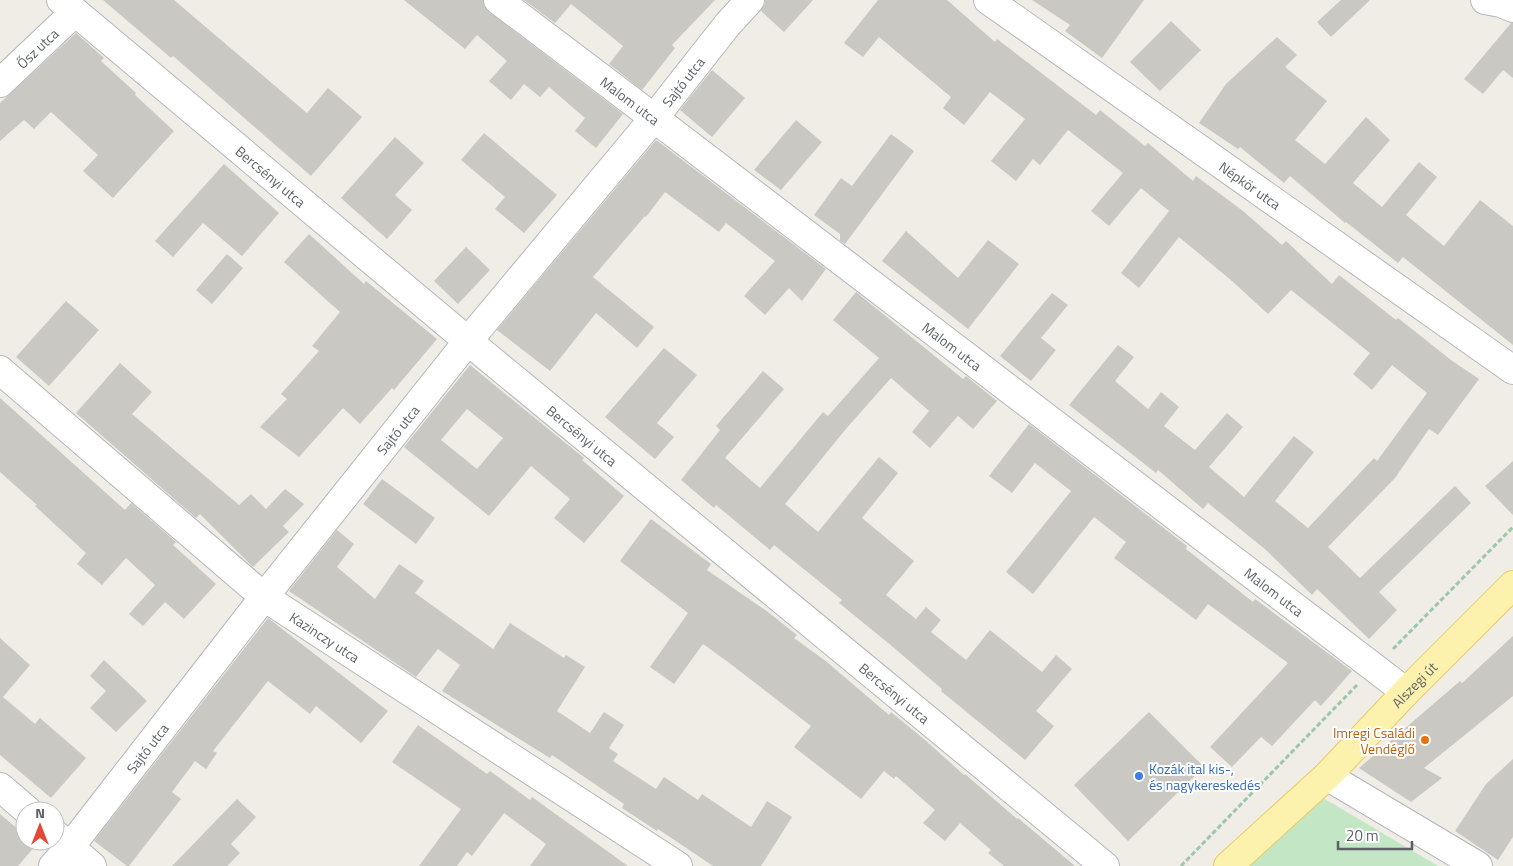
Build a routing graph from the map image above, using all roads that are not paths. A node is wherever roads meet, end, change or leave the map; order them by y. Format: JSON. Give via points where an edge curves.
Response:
{"nodes":[{"id":1,"x":498,"y":0,"type":"edge"},
{"id":2,"x":750,"y":0,"type":"edge"},
{"id":3,"x":988,"y":0,"type":"edge"},
{"id":4,"x":1485,"y":0,"type":"edge"},
{"id":5,"x":68,"y":6,"type":"edge"},
{"id":6,"x":1513,"y":8,"type":"edge"},
{"id":7,"x":0,"y":83,"type":"edge"},
{"id":8,"x":654,"y":118,"type":"junction"},
{"id":9,"x":468,"y":342,"type":"junction"},
{"id":10,"x":0,"y":370,"type":"edge"},
{"id":11,"x":1513,"y":370,"type":"edge"},
{"id":12,"x":1513,"y":585,"type":"edge"},
{"id":13,"x":264,"y":597,"type":"junction"},
{"id":14,"x":1406,"y":692,"type":"junction"},
{"id":15,"x":1327,"y":776,"type":"junction"},
{"id":16,"x":0,"y":787,"type":"edge"},
{"id":17,"x":16,"y":801,"type":"edge"},
{"id":18,"x":65,"y":842,"type":"edge"},
{"id":19,"x":63,"y":851,"type":"edge"},
{"id":20,"x":92,"y":866,"type":"edge"},
{"id":21,"x":678,"y":866,"type":"edge"},
{"id":22,"x":1105,"y":866,"type":"edge"},
{"id":23,"x":1228,"y":866,"type":"edge"},
{"id":24,"x":1478,"y":866,"type":"edge"}],
"edges":[{"from":1,"to":8,"type":"street","name":"Malom utca"},
{"from":2,"to":8,"type":"street","name":"Sajtó utca"},
{"from":3,"to":11,"type":"street","name":"Népkör utca"},
{"from":4,"to":6,"type":"street"},
{"from":5,"to":7,"type":"street","name":"Ősz utca"},
{"from":5,"to":9,"type":"street","name":"Bercsényi utca"},
{"from":8,"to":9,"type":"street","name":"Sajtó utca"},
{"from":8,"to":14,"type":"street","name":"Malom utca"},
{"from":9,"to":13,"type":"street","name":"Sajtó utca"},
{"from":9,"to":22,"type":"street","name":"Bercsényi utca"},
{"from":10,"to":13,"type":"street","name":"Kazinczy utca"},
{"from":12,"to":14,"type":"main road","name":"Alszegi út"},
{"from":13,"to":18,"type":"street","name":"Sajtó utca"},
{"from":13,"to":21,"type":"street","name":"Kazinczy utca"},
{"from":14,"to":15,"type":"main road","name":"Alszegi út"},
{"from":15,"to":23,"type":"main road","name":"Alszegi út"},
{"from":15,"to":24,"type":"street"},
{"from":16,"to":17,"type":"street"},
{"from":19,"to":20,"type":"street"}]}
